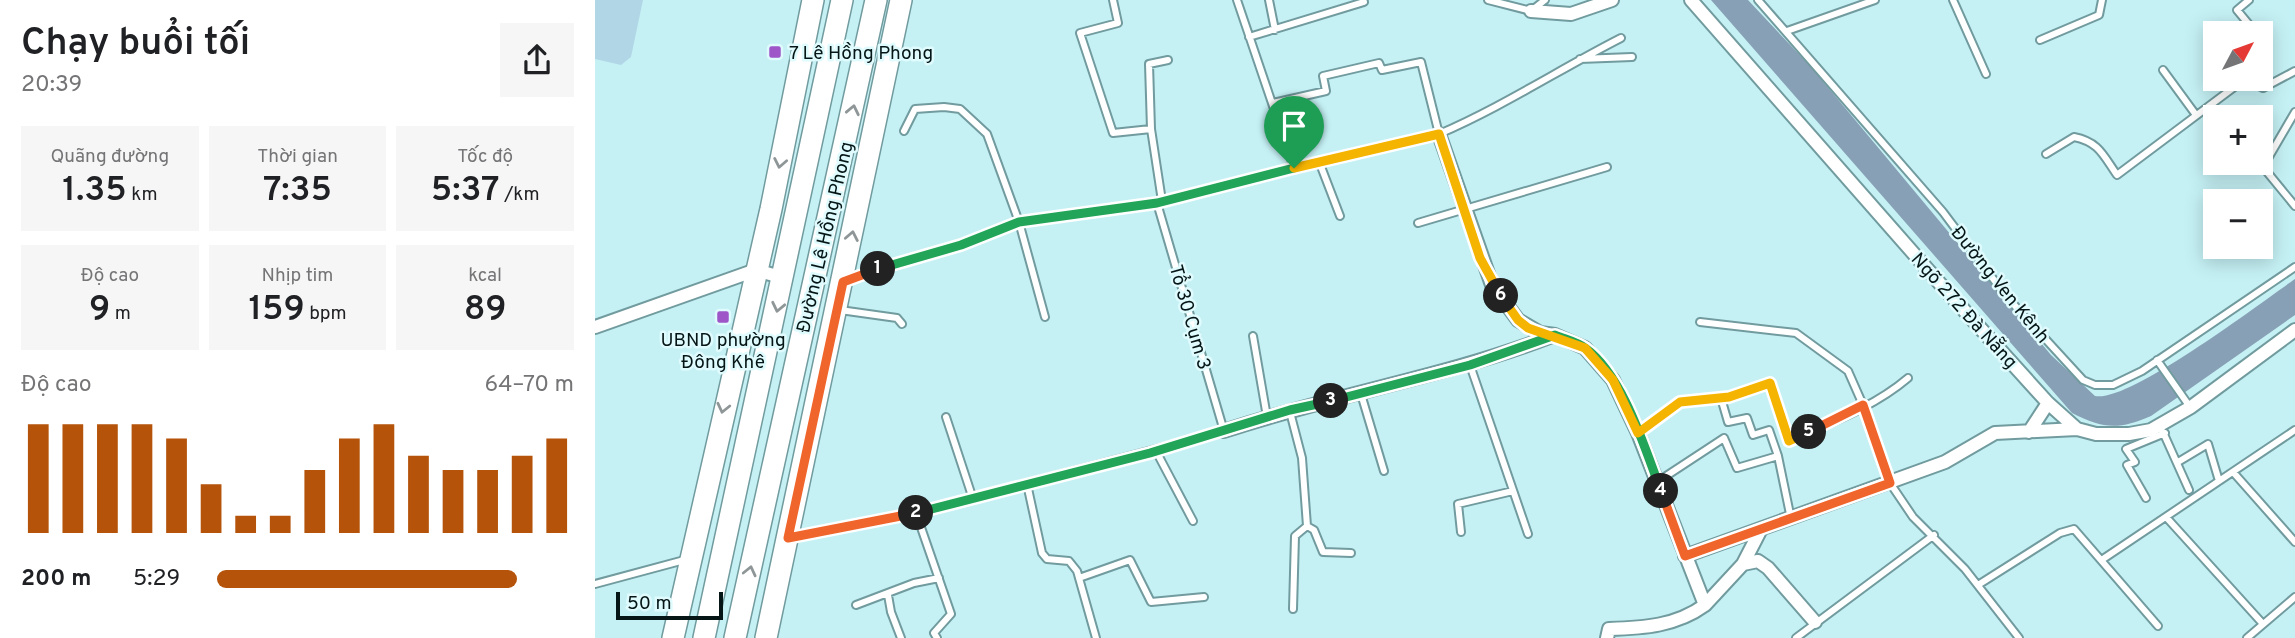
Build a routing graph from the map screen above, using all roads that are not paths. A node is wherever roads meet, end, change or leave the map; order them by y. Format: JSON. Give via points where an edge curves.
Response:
{"nodes":[{"id":1,"x":813,"y":0,"type":"edge"},
{"id":2,"x":842,"y":0,"type":"edge"},
{"id":3,"x":876,"y":0,"type":"edge"},
{"id":4,"x":901,"y":0,"type":"edge"},
{"id":5,"x":1113,"y":0,"type":"edge"},
{"id":6,"x":1237,"y":0,"type":"edge"},
{"id":7,"x":1269,"y":0,"type":"edge"},
{"id":8,"x":1488,"y":0,"type":"edge"},
{"id":9,"x":1545,"y":0,"type":"edge"},
{"id":10,"x":1612,"y":0,"type":"edge"},
{"id":11,"x":1691,"y":0,"type":"edge"},
{"id":12,"x":1758,"y":0,"type":"edge"},
{"id":13,"x":1875,"y":0,"type":"edge"},
{"id":14,"x":1953,"y":0,"type":"edge"},
{"id":15,"x":2102,"y":0,"type":"edge"},
{"id":16,"x":2249,"y":0,"type":"edge"},
{"id":17,"x":1364,"y":2,"type":"dead end"},
{"id":18,"x":1531,"y":11,"type":"junction"},
{"id":19,"x":2246,"y":21,"type":"edge"},
{"id":20,"x":1275,"y":30,"type":"junction"},
{"id":21,"x":1787,"y":31,"type":"junction"},
{"id":22,"x":1249,"y":37,"type":"junction"},
{"id":23,"x":1621,"y":38,"type":"dead end"},
{"id":24,"x":2040,"y":40,"type":"dead end"},
{"id":25,"x":1632,"y":57,"type":"dead end"},
{"id":26,"x":1578,"y":59,"type":"junction"},
{"id":27,"x":1168,"y":60,"type":"dead end"},
{"id":28,"x":2163,"y":70,"type":"dead end"},
{"id":29,"x":2295,"y":71,"type":"edge"},
{"id":30,"x":1986,"y":74,"type":"dead end"},
{"id":31,"x":1273,"y":103,"type":"junction"},
{"id":32,"x":2295,"y":112,"type":"edge"},
{"id":33,"x":2196,"y":115,"type":"junction"},
{"id":34,"x":1151,"y":129,"type":"junction"},
{"id":35,"x":904,"y":131,"type":"dead end"},
{"id":36,"x":1439,"y":134,"type":"junction"},
{"id":37,"x":2046,"y":154,"type":"dead end"},
{"id":38,"x":1321,"y":164,"type":"junction"},
{"id":39,"x":1607,"y":167,"type":"dead end"},
{"id":40,"x":1294,"y":168,"type":"junction"},
{"id":41,"x":1159,"y":202,"type":"junction"},
{"id":42,"x":2295,"y":206,"type":"edge"},
{"id":43,"x":1464,"y":209,"type":"junction"},
{"id":44,"x":1340,"y":216,"type":"dead end"},
{"id":45,"x":1019,"y":222,"type":"junction"},
{"id":46,"x":1418,"y":223,"type":"dead end"},
{"id":47,"x":2295,"y":267,"type":"edge"},
{"id":48,"x":756,"y":270,"type":"junction"},
{"id":49,"x":784,"y":278,"type":"junction"},
{"id":50,"x":828,"y":283,"type":"junction"},
{"id":51,"x":838,"y":309,"type":"junction"},
{"id":52,"x":1045,"y":317,"type":"dead end"},
{"id":53,"x":1700,"y":322,"type":"dead end"},
{"id":54,"x":902,"y":324,"type":"dead end"},
{"id":55,"x":595,"y":327,"type":"edge"},
{"id":56,"x":2295,"y":330,"type":"edge"},
{"id":57,"x":1555,"y":335,"type":"junction"},
{"id":58,"x":1253,"y":336,"type":"dead end"},
{"id":59,"x":2159,"y":362,"type":"junction"},
{"id":60,"x":1470,"y":365,"type":"junction"},
{"id":61,"x":1908,"y":378,"type":"dead end"},
{"id":62,"x":1361,"y":394,"type":"junction"},
{"id":63,"x":1721,"y":398,"type":"junction"},
{"id":64,"x":2049,"y":403,"type":"junction"},
{"id":65,"x":2188,"y":404,"type":"junction"},
{"id":66,"x":1863,"y":405,"type":"junction"},
{"id":67,"x":1290,"y":410,"type":"junction"},
{"id":68,"x":946,"y":417,"type":"dead end"},
{"id":69,"x":1267,"y":417,"type":"junction"},
{"id":70,"x":2077,"y":429,"type":"junction"},
{"id":71,"x":2151,"y":429,"type":"junction"},
{"id":72,"x":2295,"y":430,"type":"edge"},
{"id":73,"x":1224,"y":431,"type":"junction"},
{"id":74,"x":2029,"y":432,"type":"junction"},
{"id":75,"x":1638,"y":433,"type":"junction"},
{"id":76,"x":2165,"y":433,"type":"junction"},
{"id":77,"x":1156,"y":451,"type":"junction"},
{"id":78,"x":1777,"y":456,"type":"junction"},
{"id":79,"x":2178,"y":462,"type":"junction"},
{"id":80,"x":1384,"y":471,"type":"dead end"},
{"id":81,"x":2233,"y":472,"type":"junction"},
{"id":82,"x":2219,"y":481,"type":"junction"},
{"id":83,"x":1657,"y":482,"type":"junction"},
{"id":84,"x":1890,"y":483,"type":"junction"},
{"id":85,"x":1027,"y":484,"type":"junction"},
{"id":86,"x":2189,"y":490,"type":"dead end"},
{"id":87,"x":1513,"y":491,"type":"junction"},
{"id":88,"x":2146,"y":498,"type":"dead end"},
{"id":89,"x":973,"y":499,"type":"junction"},
{"id":90,"x":916,"y":513,"type":"junction"},
{"id":91,"x":2166,"y":517,"type":"junction"},
{"id":92,"x":1791,"y":520,"type":"junction"},
{"id":93,"x":1193,"y":521,"type":"dead end"},
{"id":94,"x":1307,"y":526,"type":"junction"},
{"id":95,"x":1760,"y":531,"type":"junction"},
{"id":96,"x":1461,"y":532,"type":"dead end"},
{"id":97,"x":1528,"y":534,"type":"dead end"},
{"id":98,"x":1934,"y":535,"type":"junction"},
{"id":99,"x":788,"y":538,"type":"junction"},
{"id":100,"x":2295,"y":542,"type":"edge"},
{"id":101,"x":1351,"y":553,"type":"dead end"},
{"id":102,"x":1685,"y":556,"type":"junction"},
{"id":103,"x":690,"y":558,"type":"junction"},
{"id":104,"x":2103,"y":559,"type":"junction"},
{"id":105,"x":1743,"y":564,"type":"junction"},
{"id":106,"x":939,"y":578,"type":"junction"},
{"id":107,"x":1079,"y":578,"type":"junction"},
{"id":108,"x":595,"y":583,"type":"edge"},
{"id":109,"x":1978,"y":585,"type":"junction"},
{"id":110,"x":888,"y":595,"type":"junction"},
{"id":111,"x":1204,"y":597,"type":"dead end"},
{"id":112,"x":2295,"y":597,"type":"edge"},
{"id":113,"x":856,"y":605,"type":"dead end"},
{"id":114,"x":1705,"y":605,"type":"junction"},
{"id":115,"x":1293,"y":609,"type":"dead end"},
{"id":116,"x":1815,"y":622,"type":"junction"},
{"id":117,"x":2263,"y":624,"type":"junction"},
{"id":118,"x":2158,"y":626,"type":"dead end"},
{"id":119,"x":1608,"y":634,"type":"edge"},
{"id":120,"x":673,"y":638,"type":"edge"},
{"id":121,"x":704,"y":638,"type":"edge"},
{"id":122,"x":735,"y":638,"type":"edge"},
{"id":123,"x":766,"y":638,"type":"edge"},
{"id":124,"x":901,"y":638,"type":"edge"},
{"id":125,"x":937,"y":638,"type":"edge"},
{"id":126,"x":1096,"y":638,"type":"edge"},
{"id":127,"x":1796,"y":638,"type":"edge"},
{"id":128,"x":2019,"y":638,"type":"edge"},
{"id":129,"x":2247,"y":638,"type":"edge"}],
"edges":[{"from":1,"to":48,"type":"main road","one_way":true},
{"from":2,"to":49,"type":"main road","name":"Đường Lê Hồng Phong"},
{"from":50,"to":3,"type":"main road","name":"Đường Lê Hồng Phong","one_way":true},
{"from":50,"to":4,"type":"main road","name":"Đường Lê Hồng Phong","one_way":true},
{"from":5,"to":34,"type":"lane","via":[[1118,23],[1080,33],[1113,133]]},
{"from":6,"to":22,"type":"lane"},
{"from":7,"to":20,"type":"lane"},
{"from":8,"to":18,"type":"lane"},
{"from":9,"to":18,"type":"lane"},
{"from":10,"to":18,"type":"street","via":[[1571,14]]},
{"from":11,"to":64,"type":"street","name":"Ngõ 272 Đà Nẵng"},
{"from":12,"to":21,"type":"lane","name":"Đường Ven Kênh"},
{"from":13,"to":21,"type":"lane"},
{"from":14,"to":30,"type":"lane"},
{"from":15,"to":24,"type":"lane","via":[[2099,15]]},
{"from":16,"to":19,"type":"lane","via":[[2237,10]]},
{"from":17,"to":20,"type":"lane"},
{"from":20,"to":22,"type":"lane"},
{"from":21,"to":59,"type":"lane","name":"Đường Ven Kênh","via":[[1943,212],[2006,296],[2083,380],[2113,385]]},
{"from":22,"to":31,"type":"lane"},
{"from":23,"to":26,"type":"lane"},
{"from":25,"to":26,"type":"lane"},
{"from":26,"to":36,"type":"lane"},
{"from":27,"to":34,"type":"lane","name":"Tổ 30 Cụm 3","via":[[1149,64]]},
{"from":28,"to":33,"type":"lane"},
{"from":29,"to":33,"type":"lane","via":[[2263,88],[2245,79]]},
{"from":31,"to":36,"type":"lane","via":[[1326,91],[1323,76],[1378,63],[1382,70],[1421,62]]},
{"from":31,"to":40,"type":"lane"},
{"from":32,"to":42,"type":"lane","via":[[2263,167]]},
{"from":33,"to":37,"type":"lane","via":[[2117,174],[2093,142],[2085,139],[2074,137]]},
{"from":34,"to":41,"type":"lane","name":"Tổ 30 Cụm 3"},
{"from":35,"to":45,"type":"lane","via":[[915,109],[944,107],[964,112],[987,134]]},
{"from":36,"to":38,"type":"lane"},
{"from":36,"to":43,"type":"street"},
{"from":38,"to":40,"type":"lane"},
{"from":38,"to":44,"type":"lane"},
{"from":39,"to":43,"type":"lane"},
{"from":40,"to":41,"type":"lane"},
{"from":41,"to":45,"type":"lane"},
{"from":41,"to":73,"type":"lane","name":"Tổ 30 Cụm 3"},
{"from":43,"to":46,"type":"lane"},
{"from":43,"to":57,"type":"street","via":[[1492,285],[1518,320],[1540,333]]},
{"from":45,"to":50,"type":"lane","via":[[961,245]]},
{"from":45,"to":52,"type":"lane"},
{"from":47,"to":59,"type":"lane","name":"Đường Ven Kênh"},
{"from":48,"to":49,"type":"street"},
{"from":48,"to":55,"type":"street"},
{"from":48,"to":103,"type":"main road","one_way":true},
{"from":49,"to":121,"type":"main road","name":"Đường Lê Hồng Phong","one_way":true},
{"from":50,"to":51,"type":"main road","name":"Đường Lê Hồng Phong"},
{"from":122,"to":50,"type":"main road","name":"Đường Lê Hồng Phong","one_way":true},
{"from":51,"to":54,"type":"lane","via":[[897,318]]},
{"from":51,"to":99,"type":"main road","name":"Đường Lê Hồng Phong"},
{"from":53,"to":66,"type":"lane","via":[[1796,332],[1848,371]]},
{"from":56,"to":65,"type":"street"},
{"from":57,"to":60,"type":"street"},
{"from":57,"to":75,"type":"street","via":[[1585,348],[1613,380]]},
{"from":58,"to":69,"type":"lane"},
{"from":59,"to":65,"type":"lane"},
{"from":60,"to":62,"type":"street"},
{"from":60,"to":87,"type":"lane"},
{"from":61,"to":66,"type":"lane","via":[[1892,392]]},
{"from":62,"to":67,"type":"street"},
{"from":62,"to":80,"type":"lane"},
{"from":63,"to":66,"type":"lane","via":[[1770,383],[1789,441]]},
{"from":63,"to":75,"type":"lane","via":[[1680,402]]},
{"from":63,"to":78,"type":"lane","via":[[1728,422],[1747,418],[1753,435],[1769,430]]},
{"from":64,"to":70,"type":"street","name":"Ngõ 272 Đà Nẵng"},
{"from":64,"to":74,"type":"street"},
{"from":65,"to":71,"type":"street"},
{"from":66,"to":84,"type":"lane"},
{"from":67,"to":69,"type":"street"},
{"from":67,"to":94,"type":"lane","via":[[1302,458]]},
{"from":68,"to":89,"type":"lane"},
{"from":69,"to":73,"type":"street"},
{"from":70,"to":71,"type":"street","via":[[2096,434]]},
{"from":70,"to":74,"type":"street"},
{"from":71,"to":76,"type":"lane"},
{"from":72,"to":81,"type":"lane"},
{"from":73,"to":77,"type":"lane"},
{"from":74,"to":84,"type":"street","via":[[1995,433],[1945,462]]},
{"from":75,"to":83,"type":"street"},
{"from":76,"to":79,"type":"lane"},
{"from":76,"to":88,"type":"lane","via":[[2126,449],[2135,462],[2127,465]]},
{"from":77,"to":85,"type":"lane"},
{"from":77,"to":93,"type":"lane"},
{"from":78,"to":83,"type":"lane","via":[[1737,468],[1724,438]]},
{"from":78,"to":92,"type":"lane"},
{"from":79,"to":82,"type":"lane","via":[[2208,444]]},
{"from":79,"to":86,"type":"lane"},
{"from":81,"to":82,"type":"lane"},
{"from":81,"to":100,"type":"lane"},
{"from":82,"to":91,"type":"lane"},
{"from":83,"to":102,"type":"street"},
{"from":84,"to":92,"type":"street"},
{"from":84,"to":98,"type":"lane","via":[[1913,517]]},
{"from":85,"to":89,"type":"lane"},
{"from":85,"to":107,"type":"lane","via":[[1042,553],[1047,559],[1069,561]]},
{"from":87,"to":96,"type":"lane","via":[[1458,504]]},
{"from":87,"to":97,"type":"lane"},
{"from":89,"to":90,"type":"lane"},
{"from":90,"to":99,"type":"lane"},
{"from":90,"to":106,"type":"lane"},
{"from":91,"to":104,"type":"lane"},
{"from":91,"to":117,"type":"lane"},
{"from":92,"to":95,"type":"street"},
{"from":94,"to":101,"type":"lane","via":[[1314,530],[1323,552]]},
{"from":94,"to":115,"type":"lane","via":[[1295,536]]},
{"from":95,"to":102,"type":"street"},
{"from":95,"to":105,"type":"street"},
{"from":98,"to":109,"type":"lane"},
{"from":98,"to":116,"type":"lane"},
{"from":99,"to":123,"type":"main road","name":"Đường Lê Hồng Phong"},
{"from":102,"to":114,"type":"street"},
{"from":103,"to":108,"type":"lane"},
{"from":103,"to":120,"type":"main road"},
{"from":104,"to":109,"type":"lane","via":[[2074,529],[2060,533]]},
{"from":104,"to":118,"type":"lane"},
{"from":105,"to":114,"type":"street"},
{"from":105,"to":116,"type":"street","via":[[1758,561],[1768,568]]},
{"from":106,"to":110,"type":"lane"},
{"from":106,"to":125,"type":"lane","via":[[951,614],[935,633]]},
{"from":107,"to":111,"type":"lane","via":[[1130,560],[1150,602]]},
{"from":107,"to":126,"type":"lane"},
{"from":109,"to":128,"type":"lane"},
{"from":110,"to":113,"type":"lane"},
{"from":110,"to":124,"type":"lane"},
{"from":112,"to":117,"type":"lane"},
{"from":114,"to":119,"type":"street","via":[[1664,625]]},
{"from":116,"to":127,"type":"lane"},
{"from":117,"to":129,"type":"lane"}]}
